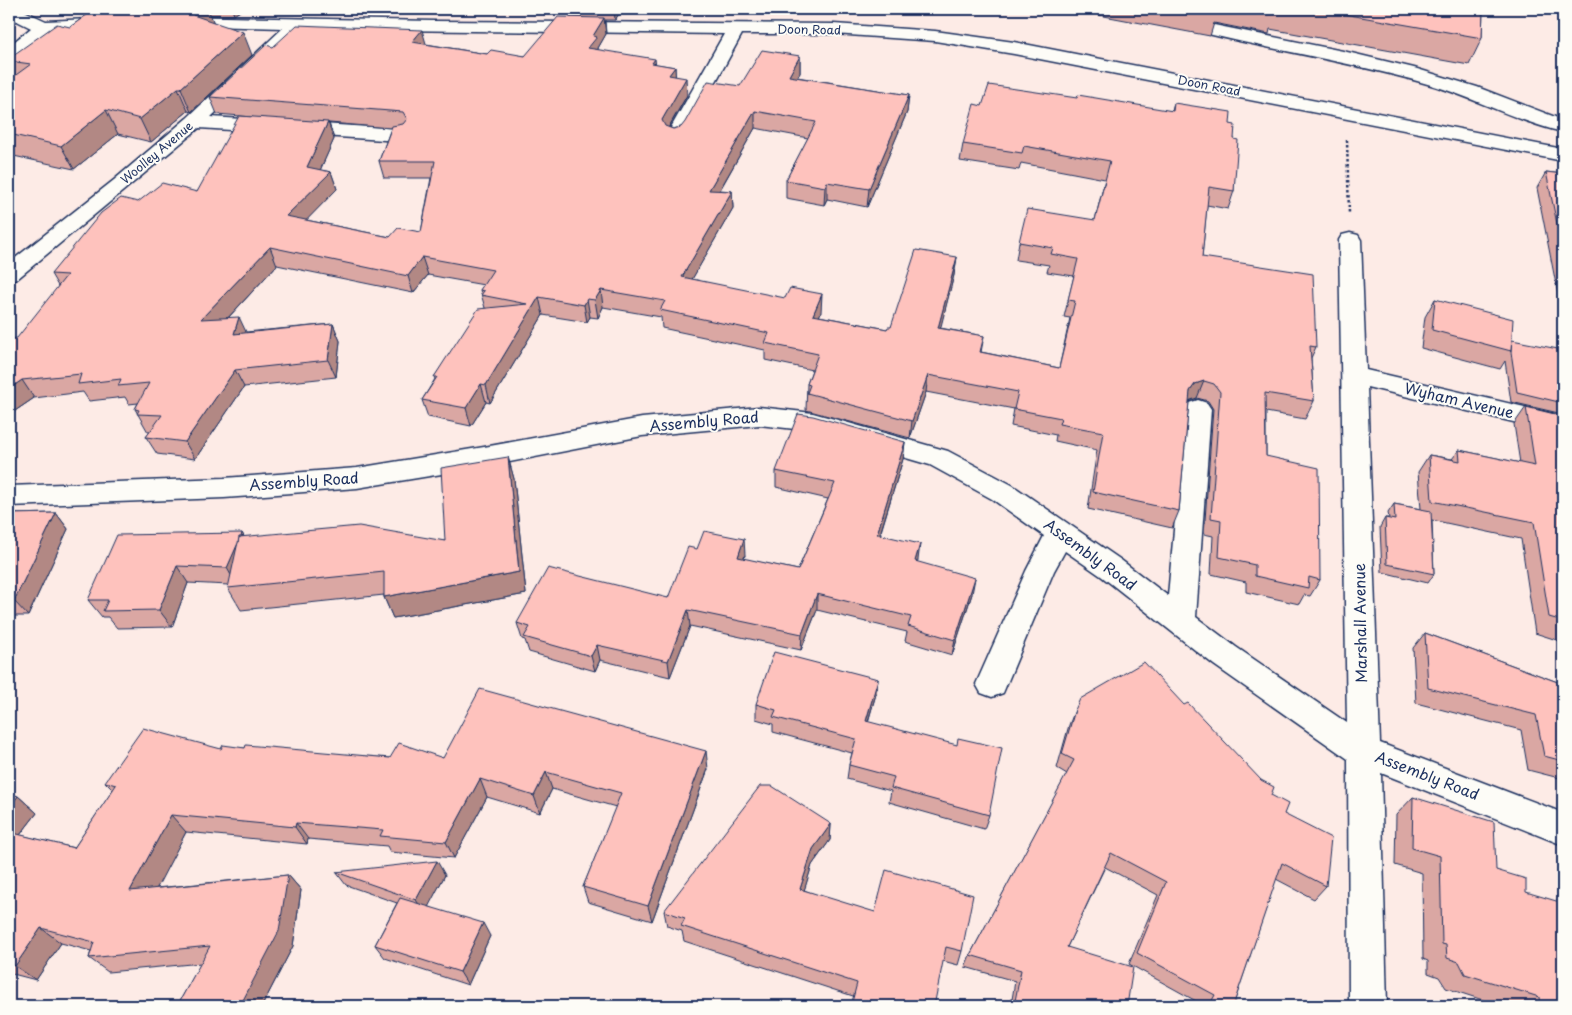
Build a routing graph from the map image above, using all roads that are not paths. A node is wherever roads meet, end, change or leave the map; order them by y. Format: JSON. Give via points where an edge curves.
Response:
{"nodes":[{"id":1,"x":419,"y":9,"type":"edge"},
{"id":2,"x":1553,"y":9,"type":"edge"},
{"id":3,"x":9,"y":10,"type":"edge"},
{"id":4,"x":1563,"y":10,"type":"edge"},
{"id":5,"x":129,"y":22,"type":"edge"},
{"id":6,"x":157,"y":22,"type":"edge"},
{"id":7,"x":298,"y":24,"type":"junction"},
{"id":8,"x":433,"y":26,"type":"junction"},
{"id":9,"x":44,"y":27,"type":"junction"},
{"id":10,"x":736,"y":29,"type":"junction"},
{"id":11,"x":1214,"y":30,"type":"dead end"},
{"id":12,"x":9,"y":55,"type":"edge"},
{"id":13,"x":194,"y":122,"type":"junction"},
{"id":14,"x":1563,"y":126,"type":"edge"},
{"id":15,"x":400,"y":135,"type":"edge"},
{"id":16,"x":675,"y":138,"type":"edge"},
{"id":17,"x":1563,"y":154,"type":"edge"},
{"id":18,"x":1350,"y":240,"type":"road end"},
{"id":19,"x":9,"y":274,"type":"edge"},
{"id":20,"x":1355,"y":376,"type":"junction"},
{"id":21,"x":1198,"y":409,"type":"dead end"},
{"id":22,"x":1563,"y":425,"type":"edge"},
{"id":23,"x":9,"y":496,"type":"edge"},
{"id":24,"x":1060,"y":533,"type":"junction"},
{"id":25,"x":1181,"y":622,"type":"junction"},
{"id":26,"x":992,"y":684,"type":"dead end"},
{"id":27,"x":1364,"y":752,"type":"junction"},
{"id":28,"x":1563,"y":829,"type":"edge"},
{"id":29,"x":1368,"y":1006,"type":"edge"}],
"edges":[{"from":1,"to":8,"type":"street","via":[[431,16]]},
{"from":2,"to":4,"type":"main road"},
{"from":3,"to":9,"type":"street"},
{"from":5,"to":9,"type":"street"},
{"from":6,"to":7,"type":"street","name":"Doon Road"},
{"from":7,"to":8,"type":"street","name":"Doon Road"},
{"from":7,"to":13,"type":"street","name":"Woolley Avenue"},
{"from":8,"to":10,"type":"street","name":"Doon Road"},
{"from":9,"to":12,"type":"street"},
{"from":10,"to":16,"type":"street"},
{"from":10,"to":17,"type":"street","name":"Doon Road","via":[[834,29],[935,36],[1014,48]]},
{"from":11,"to":14,"type":"street","via":[[1413,74]]},
{"from":13,"to":15,"type":"street"},
{"from":13,"to":19,"type":"street","name":"Woolley Avenue"},
{"from":18,"to":20,"type":"street","name":"Marshall Avenue"},
{"from":20,"to":22,"type":"street","name":"Wyham Avenue"},
{"from":20,"to":27,"type":"street","name":"Marshall Avenue"},
{"from":21,"to":25,"type":"street"},
{"from":23,"to":24,"type":"street","name":"Assembly Road","via":[[224,488],[357,478],[642,427],[759,416],[813,422],[939,458],[1002,492]]},
{"from":24,"to":25,"type":"street","name":"Assembly Road"},
{"from":24,"to":26,"type":"street","via":[[1040,571]]},
{"from":25,"to":27,"type":"street","name":"Assembly Road"},
{"from":27,"to":28,"type":"street","name":"Assembly Road"},
{"from":27,"to":29,"type":"street","name":"Marshall Avenue"}]}
